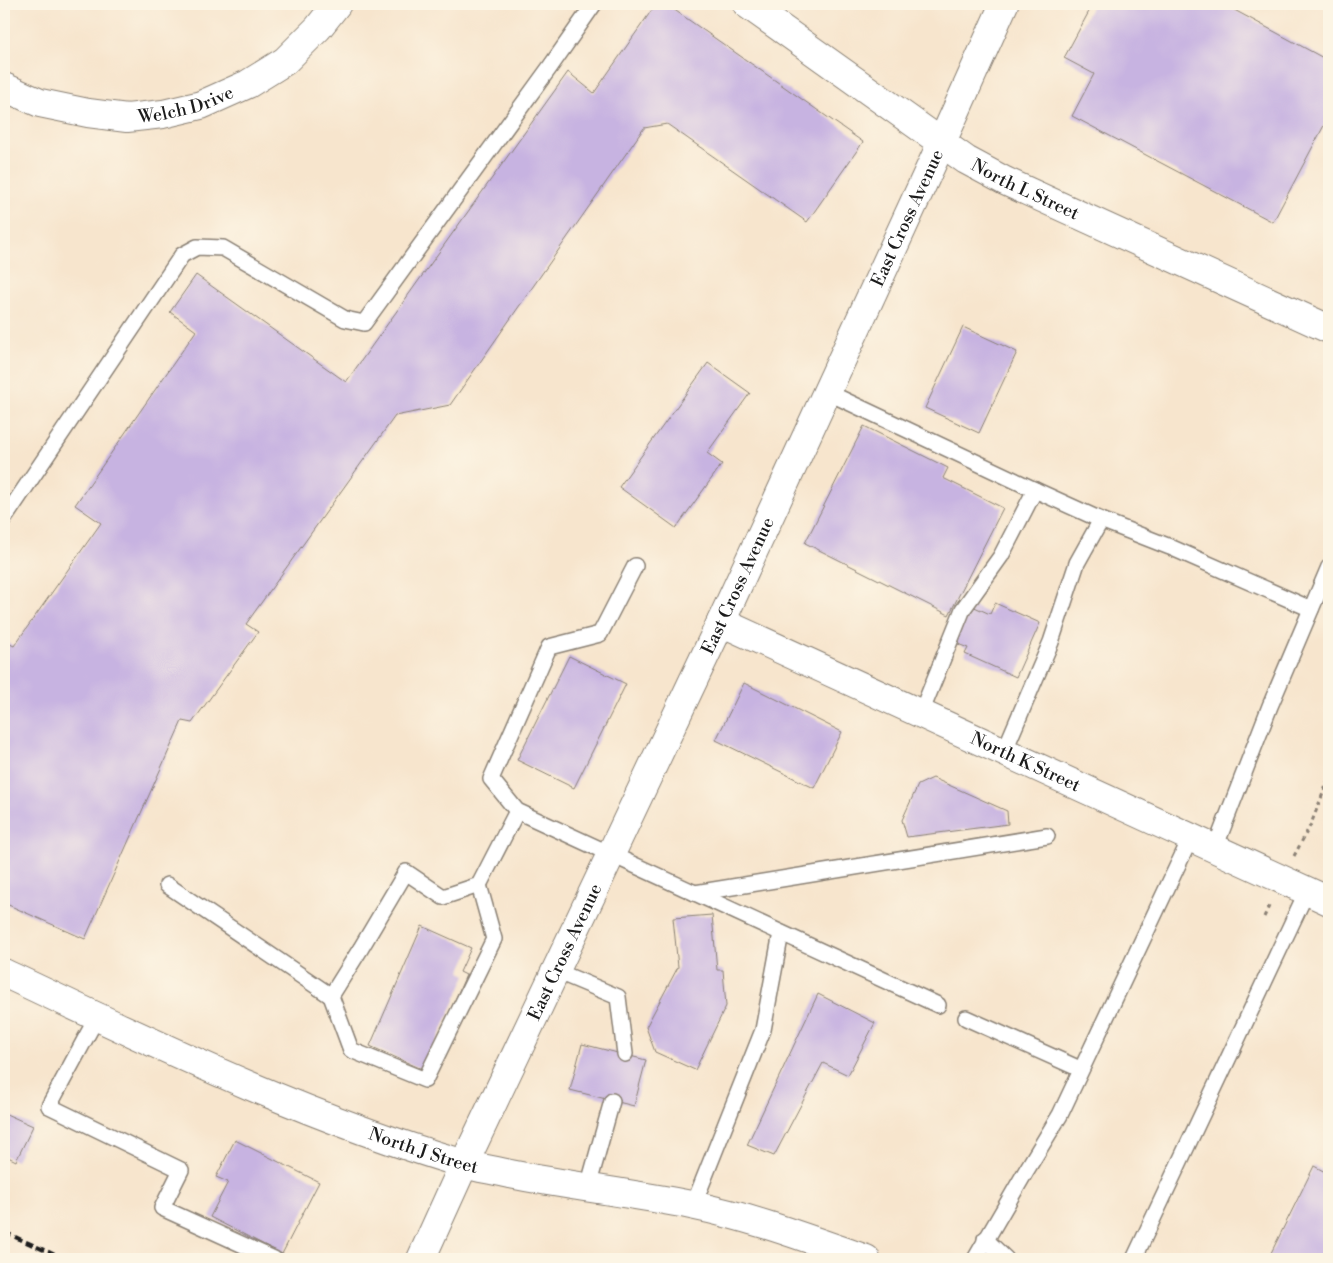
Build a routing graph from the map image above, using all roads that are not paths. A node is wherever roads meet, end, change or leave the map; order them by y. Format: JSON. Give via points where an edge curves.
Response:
{"nodes":[{"id":1,"x":337,"y":4,"type":"edge"},
{"id":2,"x":594,"y":4,"type":"edge"},
{"id":3,"x":747,"y":4,"type":"edge"},
{"id":4,"x":1004,"y":4,"type":"edge"},
{"id":5,"x":4,"y":87,"type":"edge"},
{"id":6,"x":942,"y":142,"type":"junction"},
{"id":7,"x":1327,"y":321,"type":"edge"},
{"id":8,"x":827,"y":392,"type":"junction"},
{"id":9,"x":1035,"y":490,"type":"junction"},
{"id":10,"x":4,"y":520,"type":"edge"},
{"id":11,"x":1101,"y":520,"type":"junction"},
{"id":12,"x":635,"y":566,"type":"dead end"},
{"id":13,"x":1329,"y":567,"type":"edge"},
{"id":14,"x":1311,"y":609,"type":"junction"},
{"id":15,"x":721,"y":622,"type":"junction"},
{"id":16,"x":921,"y":714,"type":"junction"},
{"id":17,"x":1004,"y":752,"type":"junction"},
{"id":18,"x":517,"y":811,"type":"junction"},
{"id":19,"x":1047,"y":836,"type":"dead end"},
{"id":20,"x":1190,"y":837,"type":"junction"},
{"id":21,"x":1215,"y":848,"type":"junction"},
{"id":22,"x":611,"y":854,"type":"junction"},
{"id":23,"x":166,"y":885,"type":"dead end"},
{"id":24,"x":479,"y":885,"type":"junction"},
{"id":25,"x":695,"y":893,"type":"junction"},
{"id":26,"x":1318,"y":896,"type":"edge"},
{"id":27,"x":781,"y":933,"type":"junction"},
{"id":28,"x":556,"y":971,"type":"junction"},
{"id":29,"x":4,"y":973,"type":"edge"},
{"id":30,"x":331,"y":996,"type":"junction"},
{"id":31,"x":938,"y":1005,"type":"dead end"},
{"id":32,"x":98,"y":1017,"type":"junction"},
{"id":33,"x":966,"y":1018,"type":"dead end"},
{"id":34,"x":625,"y":1054,"type":"dead end"},
{"id":35,"x":1080,"y":1069,"type":"junction"},
{"id":36,"x":612,"y":1101,"type":"dead end"},
{"id":37,"x":464,"y":1164,"type":"junction"},
{"id":38,"x":588,"y":1187,"type":"junction"},
{"id":39,"x":693,"y":1206,"type":"junction"},
{"id":40,"x":985,"y":1239,"type":"junction"},
{"id":41,"x":274,"y":1259,"type":"edge"},
{"id":42,"x":421,"y":1259,"type":"edge"},
{"id":43,"x":866,"y":1259,"type":"edge"},
{"id":44,"x":975,"y":1259,"type":"edge"},
{"id":45,"x":1006,"y":1259,"type":"edge"},
{"id":46,"x":1134,"y":1259,"type":"edge"}],
"edges":[{"from":1,"to":5,"type":"street","name":"Welch Drive","via":[[285,61],[248,84],[201,105],[127,118],[40,103]]},
{"from":2,"to":10,"type":"lane","via":[[364,322],[345,319],[223,248],[197,247],[182,255]]},
{"from":3,"to":6,"type":"street","name":"North L Street"},
{"from":4,"to":6,"type":"street","name":"East Cross Avenue"},
{"from":6,"to":7,"type":"street","name":"North L Street","via":[[966,160],[1005,181]]},
{"from":6,"to":8,"type":"street","name":"East Cross Avenue"},
{"from":8,"to":9,"type":"lane"},
{"from":8,"to":15,"type":"street","name":"East Cross Avenue"},
{"from":9,"to":11,"type":"lane"},
{"from":9,"to":16,"type":"lane","via":[[1001,556],[963,609]]},
{"from":11,"to":14,"type":"lane"},
{"from":11,"to":17,"type":"lane","via":[[1077,563],[1051,642]]},
{"from":12,"to":18,"type":"lane","via":[[600,634],[548,647],[491,779]]},
{"from":13,"to":14,"type":"lane"},
{"from":14,"to":21,"type":"lane"},
{"from":15,"to":16,"type":"street","name":"North K Street"},
{"from":15,"to":22,"type":"street","name":"East Cross Avenue"},
{"from":16,"to":17,"type":"street","name":"North K Street"},
{"from":17,"to":20,"type":"street","name":"North K Street"},
{"from":18,"to":22,"type":"lane"},
{"from":18,"to":24,"type":"lane"},
{"from":19,"to":25,"type":"lane"},
{"from":20,"to":21,"type":"street","name":"North K Street"},
{"from":20,"to":35,"type":"lane"},
{"from":21,"to":26,"type":"street","name":"North K Street"},
{"from":22,"to":25,"type":"lane"},
{"from":22,"to":28,"type":"street","name":"East Cross Avenue"},
{"from":23,"to":30,"type":"lane"},
{"from":24,"to":30,"type":"lane","via":[[443,897],[406,872]]},
{"from":24,"to":30,"type":"lane","via":[[494,939],[424,1080],[351,1050]]},
{"from":25,"to":27,"type":"lane"},
{"from":26,"to":46,"type":"lane"},
{"from":27,"to":31,"type":"lane"},
{"from":27,"to":39,"type":"lane","via":[[763,1030]]},
{"from":28,"to":34,"type":"lane","via":[[618,997]]},
{"from":28,"to":37,"type":"street","name":"East Cross Avenue"},
{"from":29,"to":32,"type":"street","name":"North J Street"},
{"from":32,"to":37,"type":"street","name":"North J Street","via":[[331,1119]]},
{"from":32,"to":41,"type":"lane","via":[[49,1106],[180,1170],[162,1208]]},
{"from":33,"to":35,"type":"lane"},
{"from":35,"to":40,"type":"lane","via":[[1060,1116]]},
{"from":36,"to":38,"type":"lane"},
{"from":37,"to":38,"type":"street","name":"North J Street"},
{"from":37,"to":42,"type":"street","name":"East Cross Avenue"},
{"from":38,"to":39,"type":"street","name":"North J Street"},
{"from":39,"to":43,"type":"street","name":"North J Street","via":[[780,1229]]},
{"from":40,"to":44,"type":"lane"},
{"from":40,"to":45,"type":"lane"}]}
